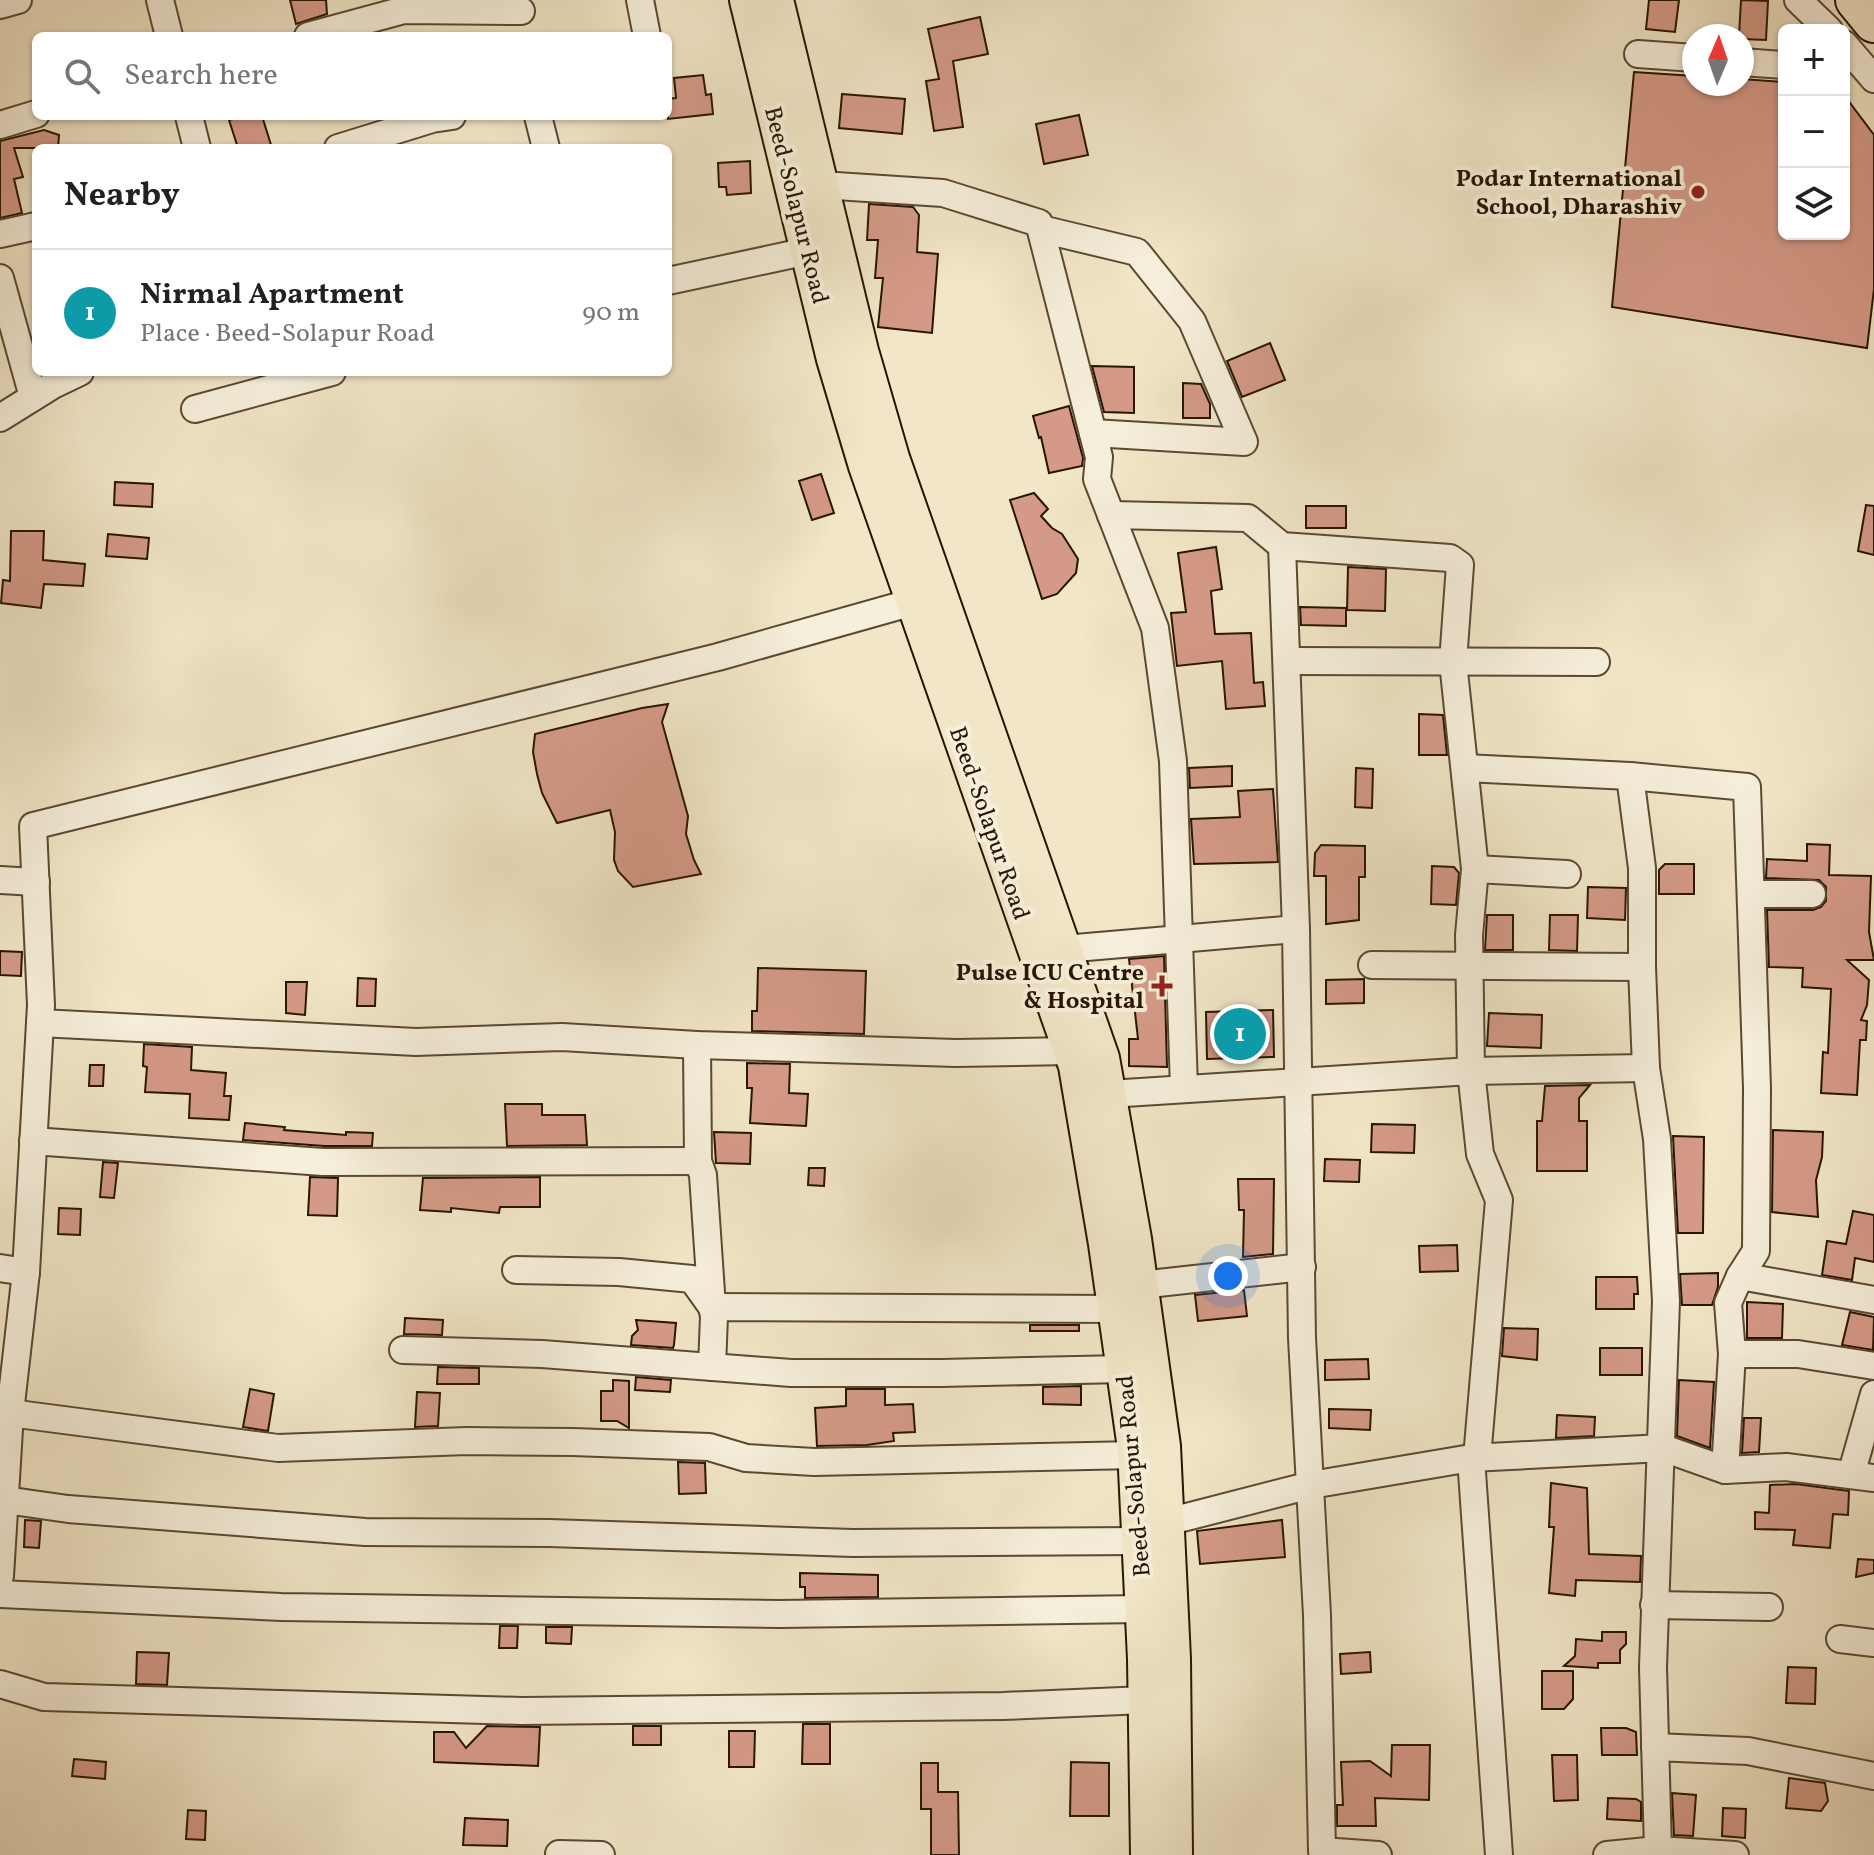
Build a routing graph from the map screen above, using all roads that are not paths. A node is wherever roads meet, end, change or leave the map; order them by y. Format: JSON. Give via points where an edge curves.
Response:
{"nodes":[{"id":1,"x":18,"y":0,"type":"edge"},
{"id":2,"x":160,"y":0,"type":"edge"},
{"id":3,"x":640,"y":0,"type":"edge"},
{"id":4,"x":747,"y":0,"type":"edge"},
{"id":5,"x":776,"y":0,"type":"edge"},
{"id":6,"x":1798,"y":0,"type":"edge"},
{"id":7,"x":1856,"y":0,"type":"edge"},
{"id":8,"x":0,"y":5,"type":"edge"},
{"id":9,"x":402,"y":5,"type":"edge"},
{"id":10,"x":523,"y":16,"type":"edge"},
{"id":11,"x":1874,"y":22,"type":"edge"},
{"id":12,"x":1823,"y":24,"type":"edge"},
{"id":13,"x":168,"y":32,"type":"edge"},
{"id":14,"x":320,"y":32,"type":"edge"},
{"id":15,"x":646,"y":32,"type":"edge"},
{"id":16,"x":1638,"y":54,"type":"dead end"},
{"id":17,"x":1850,"y":54,"type":"edge"},
{"id":18,"x":1682,"y":57,"type":"edge"},
{"id":19,"x":1754,"y":63,"type":"edge"},
{"id":20,"x":1778,"y":65,"type":"edge"},
{"id":21,"x":1862,"y":73,"type":"edge"},
{"id":22,"x":32,"y":115,"type":"edge"},
{"id":23,"x":190,"y":120,"type":"edge"},
{"id":24,"x":429,"y":120,"type":"edge"},
{"id":25,"x":539,"y":120,"type":"edge"},
{"id":26,"x":0,"y":125,"type":"edge"},
{"id":27,"x":196,"y":144,"type":"edge"},
{"id":28,"x":351,"y":144,"type":"edge"},
{"id":29,"x":545,"y":144,"type":"edge"},
{"id":30,"x":821,"y":185,"type":"junction"},
{"id":31,"x":32,"y":227,"type":"edge"},
{"id":32,"x":1041,"y":229,"type":"junction"},
{"id":33,"x":0,"y":234,"type":"edge"},
{"id":34,"x":808,"y":251,"type":"junction"},
{"id":35,"x":0,"y":278,"type":"edge"},
{"id":36,"x":672,"y":280,"type":"edge"},
{"id":37,"x":72,"y":376,"type":"edge"},
{"id":38,"x":286,"y":376,"type":"edge"},
{"id":39,"x":317,"y":376,"type":"edge"},
{"id":40,"x":305,"y":379,"type":"junction"},
{"id":41,"x":33,"y":397,"type":"junction"},
{"id":42,"x":195,"y":409,"type":"dead end"},
{"id":43,"x":0,"y":418,"type":"edge"},
{"id":44,"x":1093,"y":433,"type":"junction"},
{"id":45,"x":1111,"y":515,"type":"junction"},
{"id":46,"x":1282,"y":546,"type":"junction"},
{"id":47,"x":913,"y":602,"type":"junction"},
{"id":48,"x":1288,"y":661,"type":"junction"},
{"id":49,"x":1453,"y":662,"type":"junction"},
{"id":50,"x":1596,"y":662,"type":"dead end"},
{"id":51,"x":1465,"y":768,"type":"junction"},
{"id":52,"x":1630,"y":776,"type":"junction"},
{"id":53,"x":1475,"y":869,"type":"junction"},
{"id":54,"x":1567,"y":874,"type":"dead end"},
{"id":55,"x":0,"y":880,"type":"edge"},
{"id":56,"x":36,"y":882,"type":"junction"},
{"id":57,"x":1751,"y":894,"type":"junction"},
{"id":58,"x":1812,"y":894,"type":"dead end"},
{"id":59,"x":1296,"y":929,"type":"junction"},
{"id":60,"x":1179,"y":939,"type":"junction"},
{"id":61,"x":1064,"y":949,"type":"junction"},
{"id":62,"x":1470,"y":964,"type":"junction"},
{"id":63,"x":1372,"y":965,"type":"dead end"},
{"id":64,"x":1642,"y":967,"type":"junction"},
{"id":65,"x":40,"y":1023,"type":"junction"},
{"id":66,"x":697,"y":1045,"type":"junction"},
{"id":67,"x":1070,"y":1051,"type":"junction"},
{"id":68,"x":1646,"y":1068,"type":"junction"},
{"id":69,"x":1471,"y":1071,"type":"junction"},
{"id":70,"x":1299,"y":1081,"type":"junction"},
{"id":71,"x":1184,"y":1088,"type":"junction"},
{"id":72,"x":1109,"y":1094,"type":"junction"},
{"id":73,"x":33,"y":1141,"type":"junction"},
{"id":74,"x":698,"y":1161,"type":"junction"},
{"id":75,"x":1302,"y":1267,"type":"junction"},
{"id":76,"x":13,"y":1270,"type":"edge"},
{"id":77,"x":516,"y":1270,"type":"dead end"},
{"id":78,"x":1740,"y":1276,"type":"junction"},
{"id":79,"x":1140,"y":1285,"type":"junction"},
{"id":80,"x":1874,"y":1300,"type":"edge"},
{"id":81,"x":712,"y":1307,"type":"junction"},
{"id":82,"x":1116,"y":1309,"type":"junction"},
{"id":83,"x":403,"y":1350,"type":"dead end"},
{"id":84,"x":1732,"y":1354,"type":"junction"},
{"id":85,"x":1874,"y":1366,"type":"edge"},
{"id":86,"x":712,"y":1367,"type":"junction"},
{"id":87,"x":1124,"y":1369,"type":"junction"},
{"id":88,"x":1874,"y":1394,"type":"edge"},
{"id":89,"x":10,"y":1413,"type":"junction"},
{"id":90,"x":1663,"y":1448,"type":"junction"},
{"id":91,"x":1136,"y":1455,"type":"junction"},
{"id":92,"x":1474,"y":1458,"type":"junction"},
{"id":93,"x":1725,"y":1470,"type":"junction"},
{"id":94,"x":1863,"y":1476,"type":"edge"},
{"id":95,"x":1311,"y":1485,"type":"junction"},
{"id":96,"x":5,"y":1500,"type":"junction"},
{"id":97,"x":1153,"y":1532,"type":"junction"},
{"id":98,"x":0,"y":1576,"type":"edge"},
{"id":99,"x":0,"y":1594,"type":"edge"},
{"id":100,"x":1654,"y":1605,"type":"junction"},
{"id":101,"x":1769,"y":1607,"type":"dead end"},
{"id":102,"x":1142,"y":1609,"type":"junction"},
{"id":103,"x":1840,"y":1639,"type":"dead end"},
{"id":104,"x":1874,"y":1643,"type":"edge"},
{"id":105,"x":0,"y":1684,"type":"edge"},
{"id":106,"x":1145,"y":1700,"type":"junction"},
{"id":107,"x":1655,"y":1747,"type":"junction"},
{"id":108,"x":1874,"y":1776,"type":"edge"},
{"id":109,"x":1658,"y":1850,"type":"junction"},
{"id":110,"x":1322,"y":1853,"type":"edge"},
{"id":111,"x":559,"y":1854,"type":"edge"},
{"id":112,"x":601,"y":1855,"type":"edge"},
{"id":113,"x":1148,"y":1855,"type":"edge"},
{"id":114,"x":1175,"y":1855,"type":"edge"},
{"id":115,"x":1378,"y":1855,"type":"edge"},
{"id":116,"x":1499,"y":1855,"type":"edge"},
{"id":117,"x":1607,"y":1855,"type":"edge"},
{"id":118,"x":1735,"y":1855,"type":"edge"}],
"edges":[{"from":1,"to":8,"type":"street"},
{"from":2,"to":13,"type":"street"},
{"from":3,"to":15,"type":"street"},
{"from":4,"to":34,"type":"main road","name":"Beed-Solapur Road"},
{"from":5,"to":30,"type":"main road","name":"Beed-Solapur Road"},
{"from":6,"to":12,"type":"street"},
{"from":7,"to":11,"type":"highway"},
{"from":9,"to":10,"type":"street"},
{"from":9,"to":14,"type":"street"},
{"from":16,"to":18,"type":"street"},
{"from":17,"to":21,"type":"street"},
{"from":19,"to":20,"type":"street"},
{"from":22,"to":26,"type":"street"},
{"from":23,"to":27,"type":"street"},
{"from":24,"to":28,"type":"street"},
{"from":25,"to":29,"type":"street"},
{"from":30,"to":32,"type":"street","via":[[943,193],[1039,223]]},
{"from":30,"to":61,"type":"main road","name":"Beed-Solapur Road","via":[[892,458]]},
{"from":31,"to":33,"type":"street"},
{"from":32,"to":44,"type":"street"},
{"from":32,"to":44,"type":"street","via":[[1137,252],[1192,321],[1244,442]]},
{"from":34,"to":36,"type":"street"},
{"from":34,"to":47,"type":"main road","name":"Beed-Solapur Road","via":[[866,466]]},
{"from":35,"to":41,"type":"street"},
{"from":37,"to":41,"type":"street"},
{"from":38,"to":40,"type":"street"},
{"from":39,"to":40,"type":"street"},
{"from":40,"to":42,"type":"street"},
{"from":41,"to":43,"type":"street"},
{"from":44,"to":45,"type":"street","via":[[1097,479]]},
{"from":45,"to":46,"type":"street","via":[[1248,518]]},
{"from":45,"to":60,"type":"street","via":[[1155,628],[1173,761]]},
{"from":46,"to":48,"type":"street"},
{"from":46,"to":49,"type":"street","via":[[1450,558],[1460,565]]},
{"from":47,"to":56,"type":"street","via":[[718,657],[33,826]]},
{"from":47,"to":67,"type":"main road","name":"Beed-Solapur Road"},
{"from":48,"to":49,"type":"street"},
{"from":48,"to":59,"type":"street"},
{"from":49,"to":50,"type":"street"},
{"from":49,"to":51,"type":"street"},
{"from":51,"to":52,"type":"street"},
{"from":51,"to":53,"type":"street"},
{"from":52,"to":57,"type":"street","via":[[1747,787]]},
{"from":52,"to":64,"type":"street","via":[[1642,868]]},
{"from":53,"to":54,"type":"street"},
{"from":53,"to":62,"type":"street"},
{"from":55,"to":56,"type":"street"},
{"from":56,"to":65,"type":"street"},
{"from":57,"to":58,"type":"street"},
{"from":57,"to":78,"type":"street","via":[[1756,1251]]},
{"from":59,"to":60,"type":"street"},
{"from":59,"to":70,"type":"street"},
{"from":60,"to":61,"type":"street"},
{"from":60,"to":71,"type":"street"},
{"from":61,"to":72,"type":"main road","name":"Beed-Solapur Road"},
{"from":62,"to":63,"type":"street"},
{"from":62,"to":64,"type":"street"},
{"from":62,"to":69,"type":"street"},
{"from":64,"to":68,"type":"street"},
{"from":65,"to":66,"type":"street","via":[[416,1042],[562,1037]]},
{"from":65,"to":73,"type":"street"},
{"from":66,"to":67,"type":"street"},
{"from":66,"to":74,"type":"street"},
{"from":67,"to":82,"type":"main road","name":"Beed-Solapur Road"},
{"from":68,"to":69,"type":"street"},
{"from":68,"to":90,"type":"street","via":[[1657,1139],[1666,1301]]},
{"from":69,"to":70,"type":"street"},
{"from":69,"to":92,"type":"street","via":[[1480,1154],[1499,1200]]},
{"from":70,"to":71,"type":"street"},
{"from":70,"to":75,"type":"street"},
{"from":71,"to":72,"type":"street"},
{"from":72,"to":79,"type":"main road","name":"Beed-Solapur Road"},
{"from":73,"to":74,"type":"street","via":[[323,1162]]},
{"from":73,"to":76,"type":"street"},
{"from":74,"to":81,"type":"street"},
{"from":75,"to":79,"type":"street"},
{"from":75,"to":95,"type":"street"},
{"from":76,"to":89,"type":"street"},
{"from":77,"to":81,"type":"street","via":[[692,1279]]},
{"from":78,"to":80,"type":"street"},
{"from":78,"to":84,"type":"street","via":[[1728,1303]]},
{"from":79,"to":97,"type":"main road","name":"Beed-Solapur Road","via":[[1163,1446]]},
{"from":81,"to":82,"type":"street"},
{"from":81,"to":86,"type":"street"},
{"from":82,"to":87,"type":"main road","name":"Beed-Solapur Road"},
{"from":83,"to":86,"type":"street"},
{"from":84,"to":85,"type":"street","via":[[1798,1354]]},
{"from":84,"to":93,"type":"street"},
{"from":86,"to":87,"type":"street","via":[[806,1373]]},
{"from":87,"to":91,"type":"main road","name":"Beed-Solapur Road"},
{"from":88,"to":94,"type":"street"},
{"from":89,"to":91,"type":"street","via":[[278,1448],[573,1442],[709,1447],[746,1458],[814,1462]]},
{"from":89,"to":96,"type":"street"},
{"from":90,"to":92,"type":"street"},
{"from":90,"to":93,"type":"street"},
{"from":90,"to":100,"type":"street"},
{"from":91,"to":97,"type":"main road","name":"Beed-Solapur Road"},
{"from":92,"to":95,"type":"street"},
{"from":92,"to":116,"type":"street"},
{"from":93,"to":94,"type":"street","via":[[1786,1467]]},
{"from":95,"to":97,"type":"street"},
{"from":95,"to":110,"type":"street"},
{"from":96,"to":97,"type":"street","via":[[365,1532],[853,1543]]},
{"from":96,"to":98,"type":"street"},
{"from":97,"to":102,"type":"main road","name":"Beed-Solapur Road"},
{"from":97,"to":114,"type":"main road","name":"Beed-Solapur Road","via":[[1173,1659]]},
{"from":99,"to":102,"type":"street","via":[[281,1607],[779,1614]]},
{"from":100,"to":101,"type":"street"},
{"from":100,"to":107,"type":"street"},
{"from":102,"to":106,"type":"main road","name":"Beed-Solapur Road"},
{"from":103,"to":104,"type":"street"},
{"from":105,"to":106,"type":"street","via":[[44,1697],[521,1711]]},
{"from":106,"to":113,"type":"main road","name":"Beed-Solapur Road"},
{"from":107,"to":108,"type":"street","via":[[1748,1751]]},
{"from":107,"to":109,"type":"street"},
{"from":109,"to":117,"type":"street"},
{"from":109,"to":118,"type":"street"},
{"from":110,"to":115,"type":"street"},
{"from":111,"to":112,"type":"street"}]}
